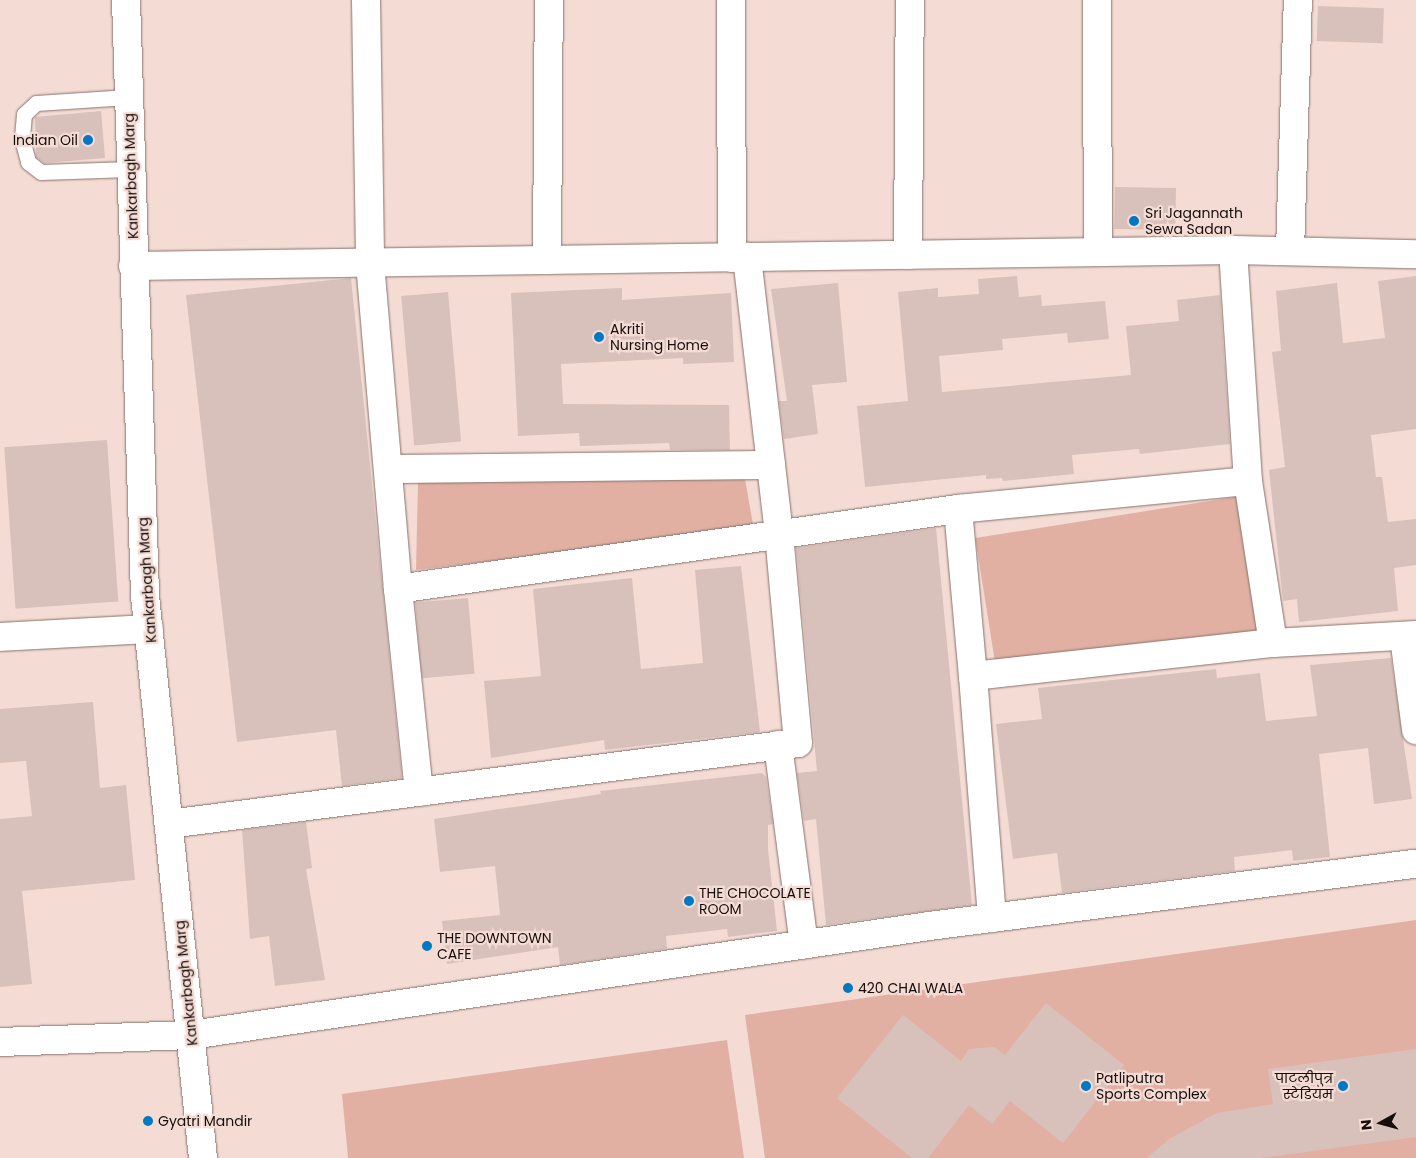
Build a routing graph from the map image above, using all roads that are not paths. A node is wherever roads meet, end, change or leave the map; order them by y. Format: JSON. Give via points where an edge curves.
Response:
{"nodes":[{"id":1,"x":126,"y":0,"type":"edge"},
{"id":2,"x":366,"y":0,"type":"edge"},
{"id":3,"x":550,"y":0,"type":"edge"},
{"id":4,"x":731,"y":0,"type":"edge"},
{"id":5,"x":910,"y":0,"type":"edge"},
{"id":6,"x":1097,"y":0,"type":"edge"},
{"id":7,"x":1298,"y":0,"type":"edge"},
{"id":8,"x":128,"y":98,"type":"junction"},
{"id":9,"x":130,"y":169,"type":"junction"},
{"id":10,"x":1233,"y":250,"type":"junction"},
{"id":11,"x":1290,"y":251,"type":"junction"},
{"id":12,"x":1098,"y":252,"type":"junction"},
{"id":13,"x":1416,"y":254,"type":"edge"},
{"id":14,"x":908,"y":255,"type":"junction"},
{"id":15,"x":739,"y":257,"type":"junction"},
{"id":16,"x":547,"y":260,"type":"junction"},
{"id":17,"x":370,"y":263,"type":"junction"},
{"id":18,"x":133,"y":266,"type":"junction"},
{"id":19,"x":771,"y":465,"type":"junction"},
{"id":20,"x":388,"y":469,"type":"junction"},
{"id":21,"x":1248,"y":481,"type":"junction"},
{"id":22,"x":958,"y":509,"type":"junction"},
{"id":23,"x":779,"y":534,"type":"junction"},
{"id":24,"x":398,"y":589,"type":"junction"},
{"id":25,"x":149,"y":629,"type":"junction"},
{"id":26,"x":1410,"y":636,"type":"edge"},
{"id":27,"x":0,"y":637,"type":"edge"},
{"id":28,"x":1273,"y":643,"type":"junction"},
{"id":29,"x":974,"y":676,"type":"junction"},
{"id":30,"x":1416,"y":730,"type":"edge"},
{"id":31,"x":778,"y":745,"type":"junction"},
{"id":32,"x":419,"y":792,"type":"junction"},
{"id":33,"x":169,"y":824,"type":"junction"},
{"id":34,"x":1416,"y":864,"type":"edge"},
{"id":35,"x":992,"y":918,"type":"junction"},
{"id":36,"x":804,"y":944,"type":"junction"},
{"id":37,"x":191,"y":1035,"type":"junction"},
{"id":38,"x":0,"y":1042,"type":"edge"},
{"id":39,"x":203,"y":1158,"type":"edge"}],
"edges":[{"from":1,"to":8,"type":"street","name":"Kankarbagh Marg"},
{"from":2,"to":17,"type":"street"},
{"from":3,"to":16,"type":"street"},
{"from":4,"to":15,"type":"street"},
{"from":5,"to":14,"type":"street"},
{"from":6,"to":12,"type":"street"},
{"from":7,"to":11,"type":"street"},
{"from":8,"to":9,"type":"street","name":"Kankarbagh Marg"},
{"from":8,"to":9,"type":"lane","via":[[36,103],[24,114],[22,139],[28,162],[41,172]]},
{"from":9,"to":18,"type":"street","name":"Kankarbagh Marg"},
{"from":10,"to":11,"type":"street"},
{"from":10,"to":12,"type":"street"},
{"from":10,"to":21,"type":"street"},
{"from":11,"to":13,"type":"street"},
{"from":12,"to":14,"type":"street"},
{"from":14,"to":15,"type":"street"},
{"from":15,"to":16,"type":"street"},
{"from":15,"to":19,"type":"street"},
{"from":16,"to":17,"type":"street"},
{"from":17,"to":18,"type":"street"},
{"from":17,"to":20,"type":"street"},
{"from":18,"to":25,"type":"street","name":"Kankarbagh Marg"},
{"from":19,"to":20,"type":"street"},
{"from":19,"to":23,"type":"street"},
{"from":20,"to":24,"type":"street"},
{"from":21,"to":22,"type":"street"},
{"from":21,"to":28,"type":"street"},
{"from":22,"to":23,"type":"street"},
{"from":22,"to":29,"type":"street"},
{"from":23,"to":24,"type":"street"},
{"from":23,"to":31,"type":"street","via":[[798,743]]},
{"from":24,"to":32,"type":"street"},
{"from":25,"to":27,"type":"street"},
{"from":25,"to":33,"type":"street","name":"Kankarbagh Marg"},
{"from":26,"to":28,"type":"street"},
{"from":26,"to":30,"type":"street"},
{"from":28,"to":29,"type":"street"},
{"from":29,"to":35,"type":"street"},
{"from":31,"to":32,"type":"street"},
{"from":31,"to":36,"type":"street"},
{"from":32,"to":33,"type":"street"},
{"from":33,"to":37,"type":"street","name":"Kankarbagh Marg"},
{"from":34,"to":35,"type":"street"},
{"from":35,"to":36,"type":"street"},
{"from":36,"to":37,"type":"street"},
{"from":37,"to":38,"type":"street"},
{"from":37,"to":39,"type":"street","name":"Kankarbagh Marg"}]}
